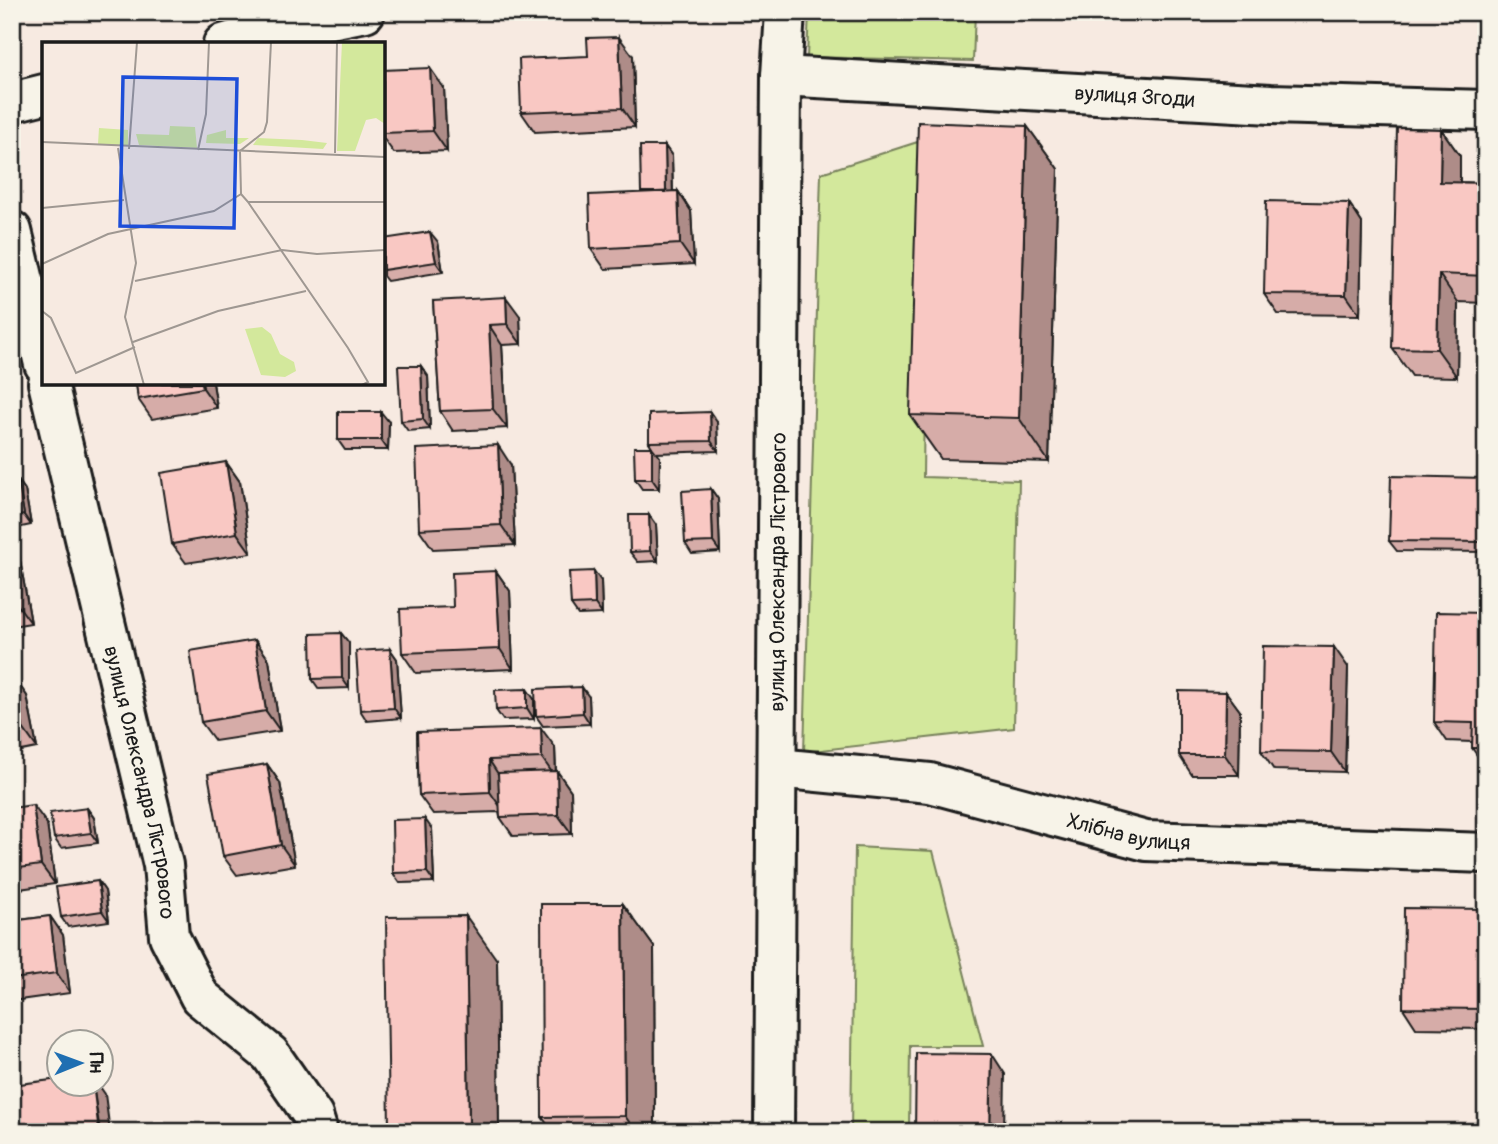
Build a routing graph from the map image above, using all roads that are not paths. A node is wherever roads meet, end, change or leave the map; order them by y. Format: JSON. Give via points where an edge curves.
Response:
{"nodes":[{"id":1,"x":365,"y":12,"type":"edge"},
{"id":2,"x":785,"y":12,"type":"edge"},
{"id":3,"x":259,"y":23,"type":"edge"},
{"id":4,"x":226,"y":42,"type":"edge"},
{"id":5,"x":781,"y":76,"type":"junction"},
{"id":6,"x":42,"y":94,"type":"edge"},
{"id":7,"x":12,"y":102,"type":"edge"},
{"id":8,"x":1486,"y":110,"type":"edge"},
{"id":9,"x":12,"y":231,"type":"edge"},
{"id":10,"x":42,"y":356,"type":"edge"},
{"id":11,"x":48,"y":385,"type":"edge"},
{"id":12,"x":777,"y":768,"type":"junction"},
{"id":13,"x":1486,"y":853,"type":"edge"},
{"id":14,"x":318,"y":1132,"type":"edge"},
{"id":15,"x":774,"y":1132,"type":"edge"}],
"edges":[{"from":1,"to":3,"type":"street"},
{"from":2,"to":5,"type":"street","name":"вулиця Олександра Лістрового"},
{"from":3,"to":4,"type":"street"},
{"from":5,"to":8,"type":"street","name":"вулиця Згоди","via":[[1271,104]]},
{"from":5,"to":12,"type":"street","name":"вулиця Олександра Лістрового"},
{"from":6,"to":7,"type":"street"},
{"from":9,"to":10,"type":"street"},
{"from":11,"to":14,"type":"street","name":"вулиця Олександра Лістрового","via":[[163,865],[169,936],[200,997],[270,1054],[313,1116]]},
{"from":12,"to":13,"type":"street","name":"Хлібна вулиця","via":[[930,783],[1146,841]]},
{"from":12,"to":15,"type":"street","name":"вулиця Олександра Лістрового"}]}
